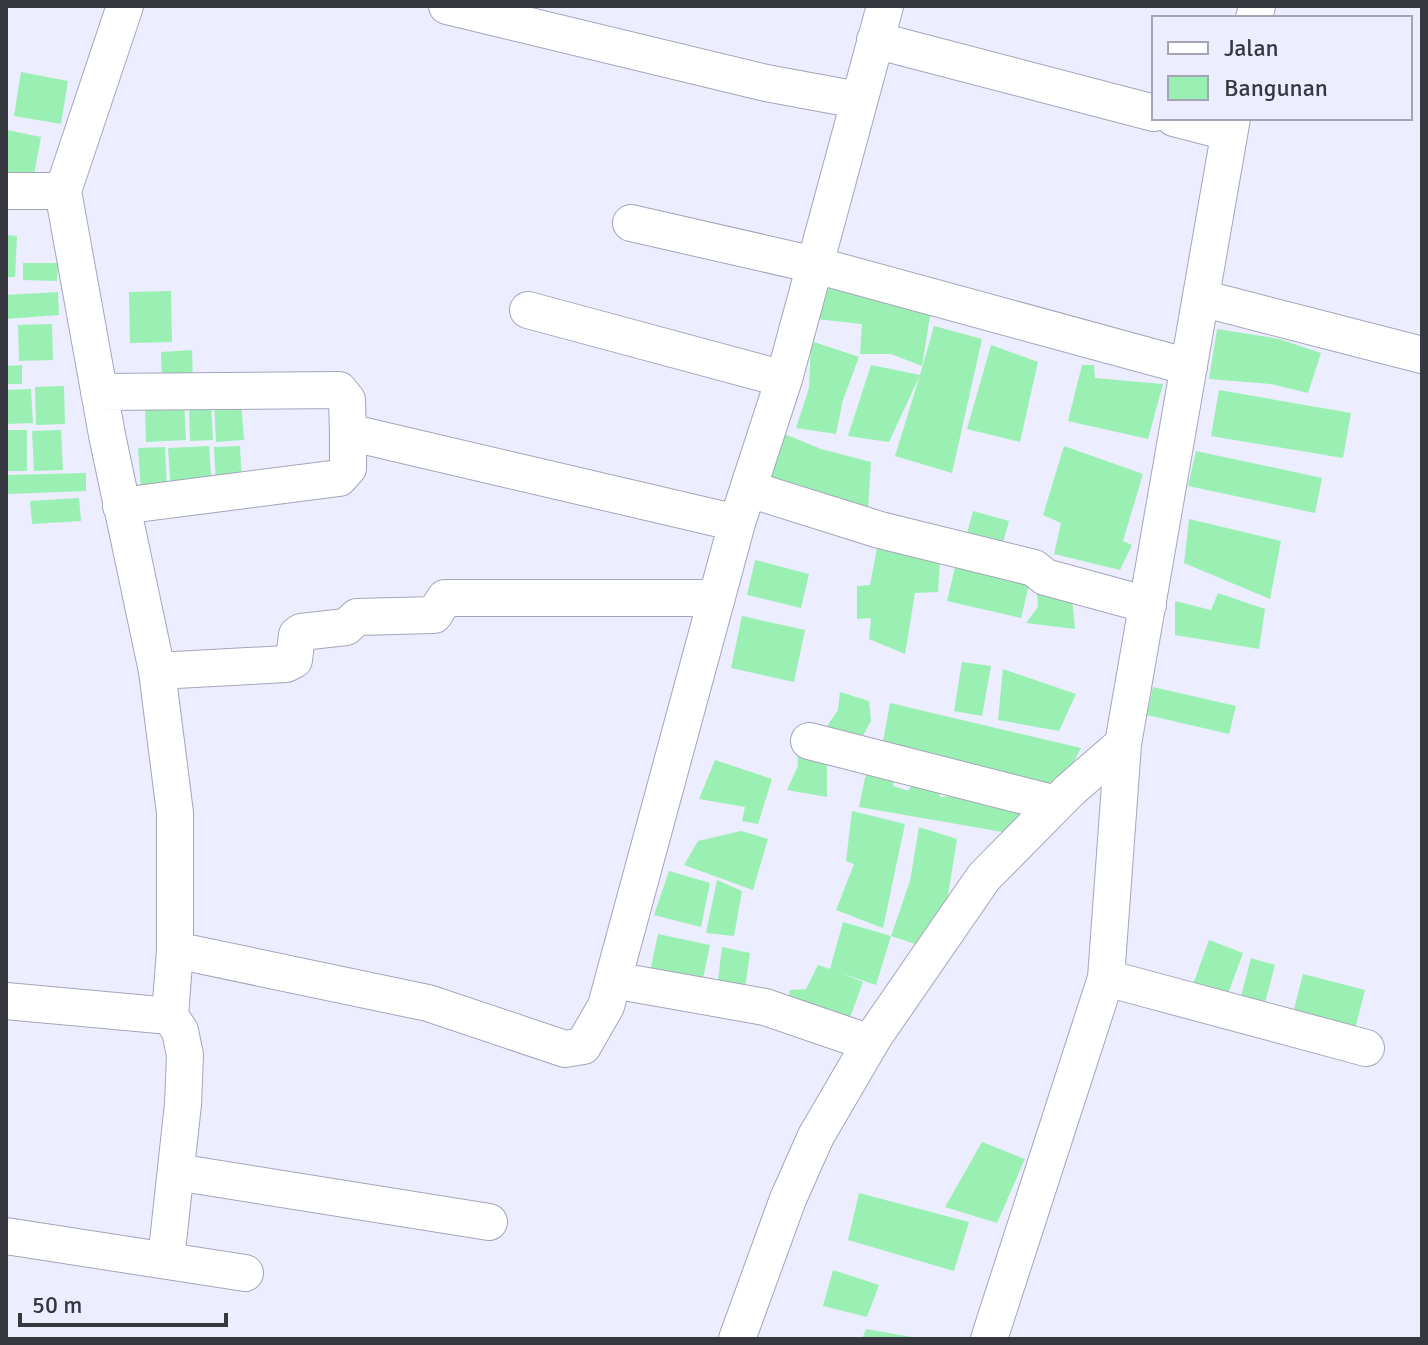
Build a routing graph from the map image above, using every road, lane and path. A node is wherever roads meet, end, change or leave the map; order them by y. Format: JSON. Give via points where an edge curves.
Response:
{"nodes":[{"id":1,"x":125,"y":6,"type":"edge"},
{"id":2,"x":447,"y":6,"type":"edge"},
{"id":3,"x":885,"y":6,"type":"edge"},
{"id":4,"x":875,"y":40,"type":"junction"},
{"id":5,"x":858,"y":100,"type":"junction"},
{"id":6,"x":1152,"y":112,"type":"edge"},
{"id":7,"x":1190,"y":120,"type":"edge"},
{"id":8,"x":1230,"y":125,"type":"edge"},
{"id":9,"x":6,"y":191,"type":"edge"},
{"id":10,"x":63,"y":191,"type":"junction"},
{"id":11,"x":631,"y":223,"type":"dead end"},
{"id":12,"x":815,"y":265,"type":"junction"},
{"id":13,"x":1201,"y":298,"type":"junction"},
{"id":14,"x":528,"y":310,"type":"dead end"},
{"id":15,"x":1422,"y":355,"type":"edge"},
{"id":16,"x":1189,"y":367,"type":"junction"},
{"id":17,"x":784,"y":379,"type":"junction"},
{"id":18,"x":99,"y":392,"type":"junction"},
{"id":19,"x":348,"y":432,"type":"junction"},
{"id":20,"x":749,"y":489,"type":"junction"},
{"id":21,"x":121,"y":506,"type":"junction"},
{"id":22,"x":737,"y":523,"type":"junction"},
{"id":23,"x":717,"y":598,"type":"junction"},
{"id":24,"x":1148,"y":605,"type":"junction"},
{"id":25,"x":157,"y":671,"type":"junction"},
{"id":26,"x":809,"y":741,"type":"dead end"},
{"id":27,"x":1123,"y":744,"type":"junction"},
{"id":28,"x":1056,"y":804,"type":"junction"},
{"id":29,"x":175,"y":950,"type":"junction"},
{"id":30,"x":1106,"y":978,"type":"junction"},
{"id":31,"x":613,"y":980,"type":"junction"},
{"id":32,"x":6,"y":1001,"type":"edge"},
{"id":33,"x":170,"y":1016,"type":"junction"},
{"id":34,"x":870,"y":1043,"type":"junction"},
{"id":35,"x":1366,"y":1048,"type":"dead end"},
{"id":36,"x":176,"y":1172,"type":"junction"},
{"id":37,"x":489,"y":1222,"type":"dead end"},
{"id":38,"x":6,"y":1236,"type":"edge"},
{"id":39,"x":166,"y":1260,"type":"junction"},
{"id":40,"x":245,"y":1273,"type":"dead end"},
{"id":41,"x":737,"y":1339,"type":"edge"},
{"id":42,"x":989,"y":1339,"type":"edge"}],
"edges":[{"from":1,"to":10,"type":"street"},
{"from":2,"to":5,"type":"street"},
{"from":3,"to":4,"type":"street"},
{"from":4,"to":5,"type":"street"},
{"from":4,"to":6,"type":"street"},
{"from":5,"to":12,"type":"street"},
{"from":7,"to":8,"type":"street"},
{"from":8,"to":13,"type":"street"},
{"from":9,"to":10,"type":"street"},
{"from":10,"to":18,"type":"street"},
{"from":11,"to":12,"type":"street"},
{"from":12,"to":16,"type":"street"},
{"from":12,"to":17,"type":"street"},
{"from":13,"to":15,"type":"street"},
{"from":13,"to":16,"type":"street"},
{"from":14,"to":17,"type":"street"},
{"from":16,"to":24,"type":"street"},
{"from":17,"to":20,"type":"street"},
{"from":18,"to":19,"type":"street","via":[[339,390],[347,400]]},
{"from":18,"to":21,"type":"street"},
{"from":19,"to":21,"type":"street","via":[[348,468],[339,478]]},
{"from":19,"to":22,"type":"street"},
{"from":20,"to":22,"type":"street"},
{"from":20,"to":24,"type":"street"},
{"from":21,"to":25,"type":"street"},
{"from":22,"to":23,"type":"street"},
{"from":23,"to":25,"type":"street","via":[[445,598],[434,615],[357,617],[346,627],[301,632],[294,660],[286,664]]},
{"from":23,"to":31,"type":"street"},
{"from":24,"to":27,"type":"street"},
{"from":25,"to":29,"type":"street","via":[[175,813]]},
{"from":26,"to":28,"type":"street"},
{"from":27,"to":28,"type":"street"},
{"from":27,"to":30,"type":"street"},
{"from":28,"to":34,"type":"street","via":[[984,877]]},
{"from":29,"to":31,"type":"street","via":[[428,1003],[565,1049],[583,1046],[597,1028]]},
{"from":29,"to":33,"type":"street"},
{"from":30,"to":35,"type":"street"},
{"from":30,"to":42,"type":"street"},
{"from":31,"to":34,"type":"street","via":[[765,1007]]},
{"from":32,"to":33,"type":"street"},
{"from":33,"to":36,"type":"street","via":[[185,1055]]},
{"from":34,"to":41,"type":"street","via":[[816,1136]]},
{"from":36,"to":37,"type":"street"},
{"from":36,"to":39,"type":"street"},
{"from":38,"to":39,"type":"street"},
{"from":39,"to":40,"type":"street"}]}
